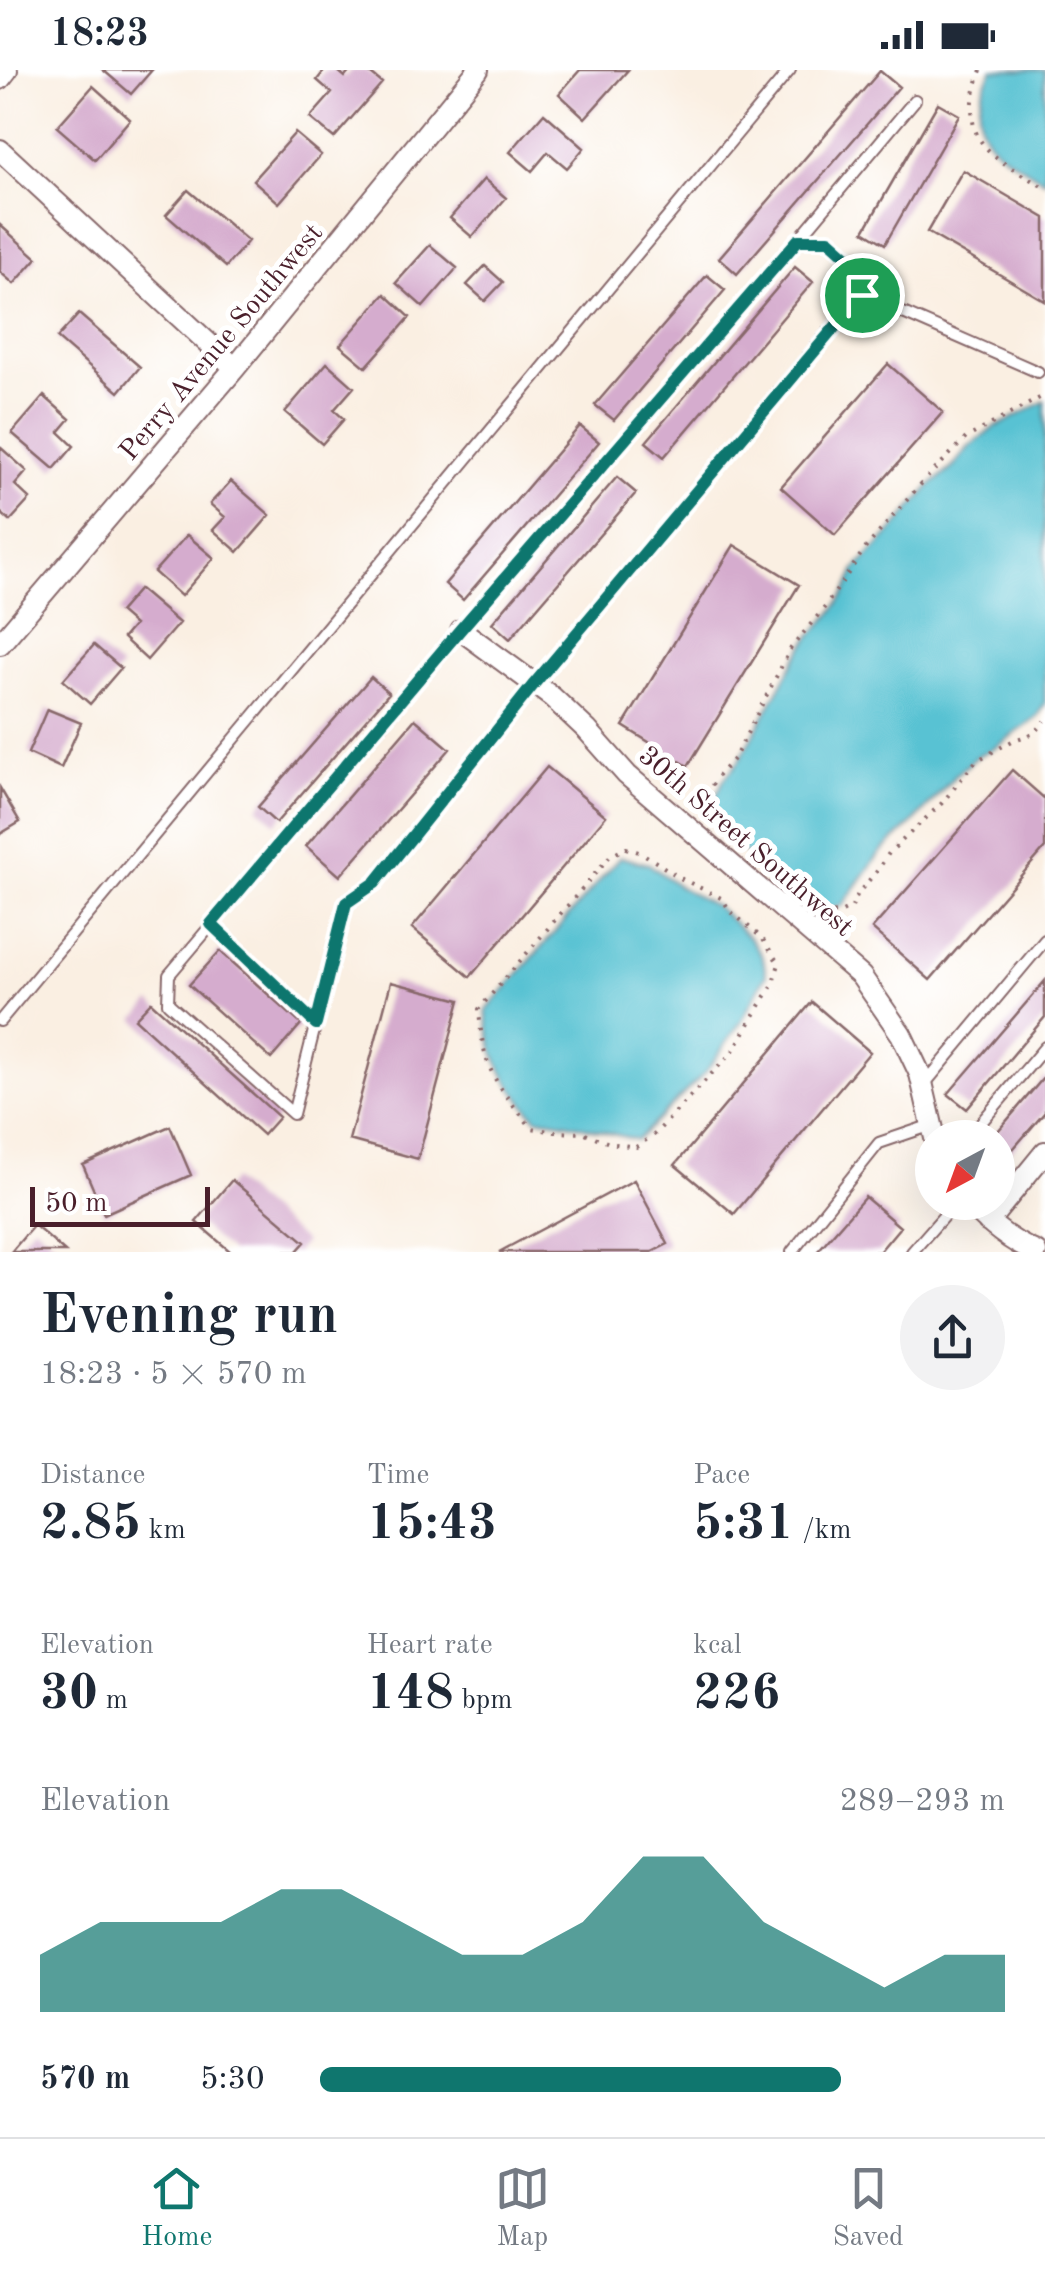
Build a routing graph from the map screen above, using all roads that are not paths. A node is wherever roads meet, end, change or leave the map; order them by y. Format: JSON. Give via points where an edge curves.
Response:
{"nodes":[{"id":1,"x":7,"y":70,"type":"edge"},
{"id":2,"x":478,"y":70,"type":"edge"},
{"id":3,"x":790,"y":70,"type":"edge"},
{"id":4,"x":0,"y":79,"type":"edge"},
{"id":5,"x":915,"y":100,"type":"dead end"},
{"id":6,"x":0,"y":150,"type":"edge"},
{"id":7,"x":798,"y":240,"type":"junction"},
{"id":8,"x":862,"y":295,"type":"junction"},
{"id":9,"x":235,"y":368,"type":"junction"},
{"id":10,"x":1038,"y":372,"type":"dead end"},
{"id":11,"x":460,"y":630,"type":"junction"},
{"id":12,"x":0,"y":644,"type":"edge"},
{"id":13,"x":534,"y":684,"type":"junction"},
{"id":14,"x":211,"y":924,"type":"junction"},
{"id":15,"x":1045,"y":940,"type":"edge"},
{"id":16,"x":0,"y":1022,"type":"edge"},
{"id":17,"x":316,"y":1024,"type":"junction"},
{"id":18,"x":1045,"y":1047,"type":"edge"},
{"id":19,"x":923,"y":1086,"type":"junction"},
{"id":20,"x":931,"y":1120,"type":"edge"},
{"id":21,"x":983,"y":1120,"type":"edge"},
{"id":22,"x":915,"y":1136,"type":"edge"},
{"id":23,"x":1045,"y":1152,"type":"edge"},
{"id":24,"x":940,"y":1220,"type":"edge"},
{"id":25,"x":988,"y":1222,"type":"joint"},
{"id":26,"x":792,"y":1252,"type":"edge"},
{"id":27,"x":912,"y":1252,"type":"edge"},
{"id":28,"x":1036,"y":1252,"type":"edge"}],
"edges":[{"from":1,"to":4,"type":"street"},
{"from":2,"to":9,"type":"street","name":"Perry Avenue Southwest"},
{"from":3,"to":16,"type":"lane"},
{"from":5,"to":7,"type":"lane"},
{"from":6,"to":9,"type":"street"},
{"from":7,"to":8,"type":"lane","via":[[829,240],[848,257]]},
{"from":7,"to":11,"type":"lane"},
{"from":8,"to":10,"type":"lane"},
{"from":8,"to":13,"type":"lane"},
{"from":9,"to":12,"type":"street","name":"Perry Avenue Southwest"},
{"from":11,"to":13,"type":"street","name":"30th Street Southwest"},
{"from":11,"to":14,"type":"lane"},
{"from":13,"to":17,"type":"lane","via":[[375,883],[346,903]]},
{"from":13,"to":19,"type":"street","name":"30th Street Southwest","via":[[626,775],[861,976],[902,1034]]},
{"from":14,"to":17,"type":"lane"},
{"from":14,"to":17,"type":"lane","via":[[168,974],[168,1002],[293,1114]]},
{"from":15,"to":19,"type":"lane"},
{"from":18,"to":21,"type":"lane"},
{"from":19,"to":20,"type":"street","name":"30th Street Southwest"},
{"from":22,"to":26,"type":"lane","via":[[879,1143]]},
{"from":23,"to":25,"type":"street"},
{"from":24,"to":27,"type":"lane"},
{"from":25,"to":28,"type":"street"}]}
